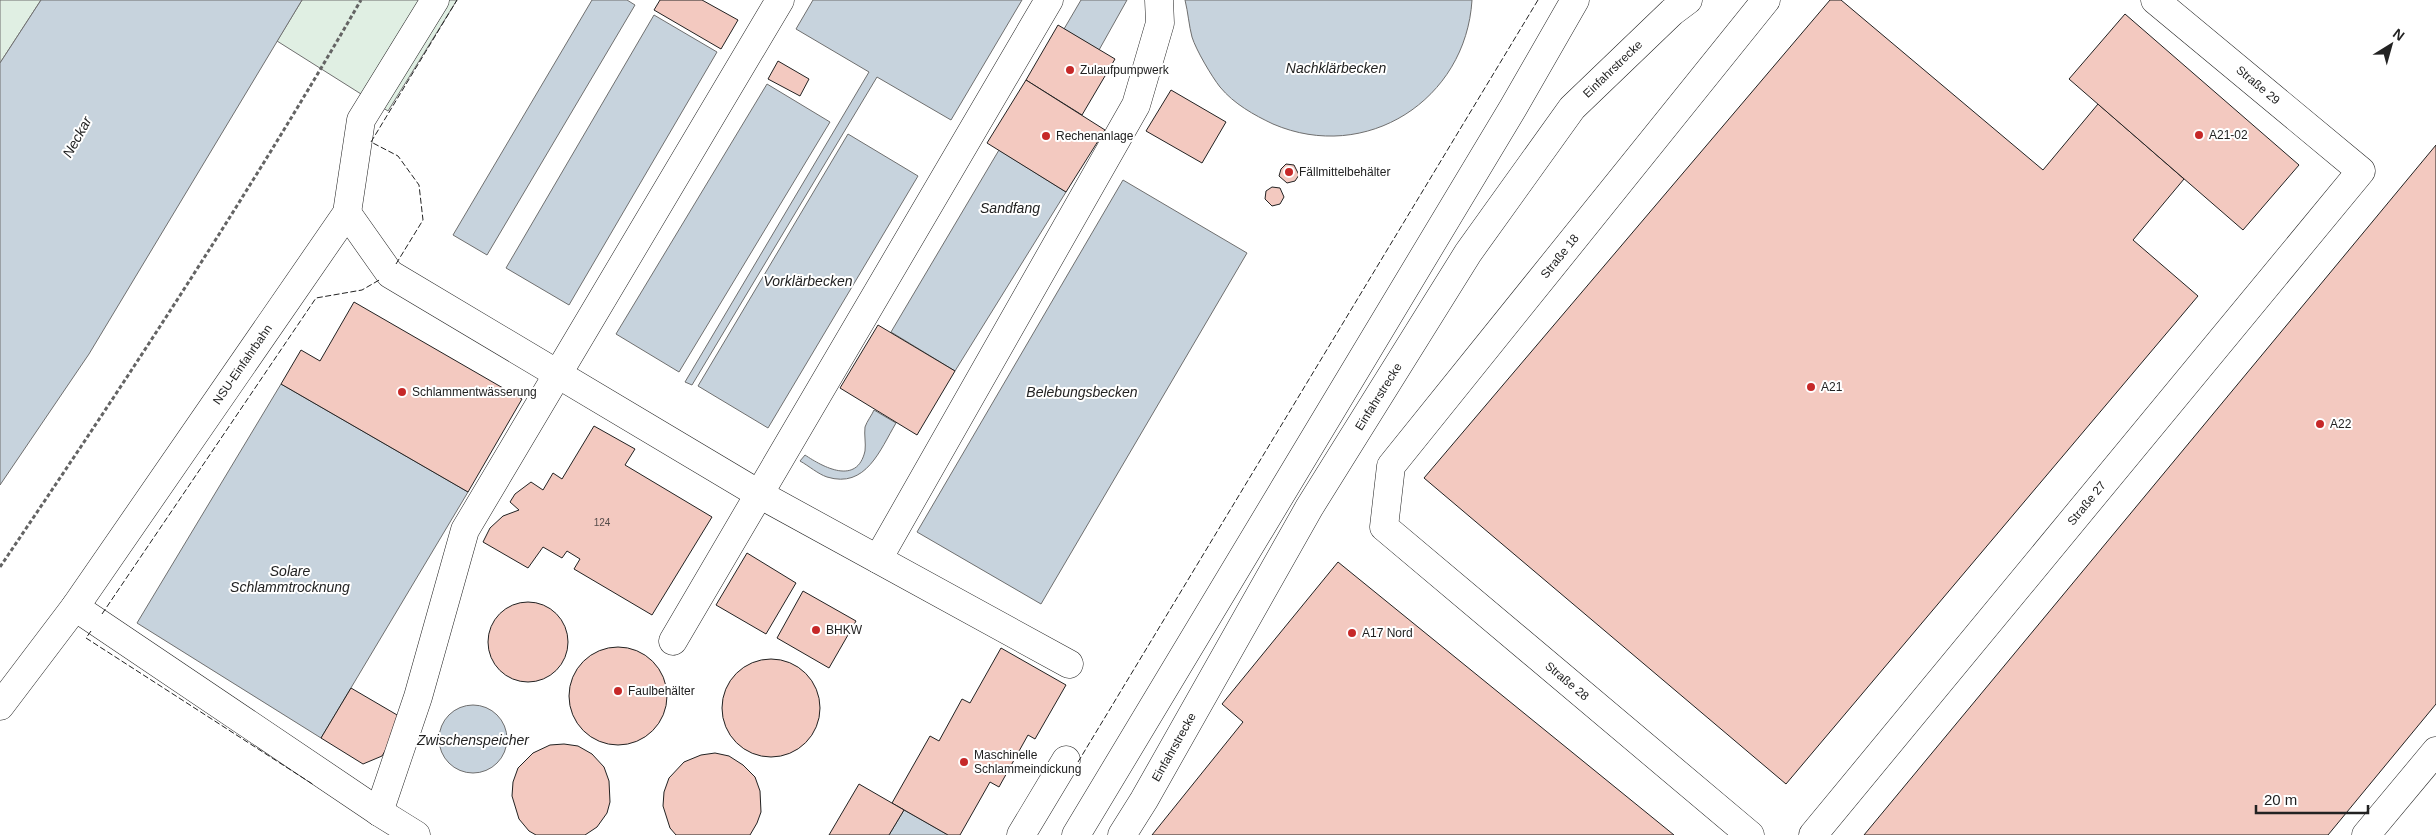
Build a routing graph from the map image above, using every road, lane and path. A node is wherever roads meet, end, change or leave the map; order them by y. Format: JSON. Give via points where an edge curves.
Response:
{"nodes":[{"id":1,"x":361,"y":0,"type":"edge"},
{"id":2,"x":435,"y":0,"type":"edge"},
{"id":3,"x":780,"y":0,"type":"edge"},
{"id":4,"x":1049,"y":0,"type":"edge"},
{"id":5,"x":1159,"y":0,"type":"edge"},
{"id":6,"x":1575,"y":0,"type":"edge"},
{"id":7,"x":1766,"y":0,"type":"edge"},
{"id":8,"x":2155,"y":0,"type":"edge"},
{"id":9,"x":1679,"y":4,"type":"edge"},
{"id":10,"x":2361,"y":171,"type":"joint"},
{"id":11,"x":347,"y":213,"type":"junction"},
{"id":12,"x":559,"y":375,"type":"junction"},
{"id":13,"x":759,"y":494,"type":"junction"},
{"id":14,"x":1384,"y":527,"type":"joint"},
{"id":15,"x":878,"y":559,"type":"junction"},
{"id":16,"x":0,"y":567,"type":"edge"},
{"id":17,"x":75,"y":607,"type":"junction"},
{"id":18,"x":673,"y":641,"type":"dead end"},
{"id":19,"x":1069,"y":664,"type":"dead end"},
{"id":20,"x":0,"y":706,"type":"edge"},
{"id":21,"x":2436,"y":751,"type":"edge"},
{"id":22,"x":1066,"y":760,"type":"dead end"},
{"id":23,"x":379,"y":812,"type":"junction"},
{"id":24,"x":416,"y":835,"type":"edge"},
{"id":25,"x":1021,"y":835,"type":"edge"},
{"id":26,"x":1076,"y":835,"type":"edge"},
{"id":27,"x":1122,"y":835,"type":"edge"},
{"id":28,"x":1750,"y":835,"type":"edge"},
{"id":29,"x":1813,"y":835,"type":"edge"},
{"id":30,"x":2366,"y":835,"type":"edge"}],
"edges":[{"from":1,"to":16,"type":"path","via":[[297,110],[128,378]]},
{"from":2,"to":11,"type":"street","name":"NSU-Einfahrbahn","via":[[361,120]]},
{"from":3,"to":12,"type":"street"},
{"from":4,"to":13,"type":"street"},
{"from":5,"to":15,"type":"street","via":[[1160,23],[1136,105]]},
{"from":6,"to":26,"type":"street"},
{"from":7,"to":14,"type":"street","name":"Straße 18","via":[[1390,466]]},
{"from":8,"to":10,"type":"street","name":"Straße 29"},
{"from":9,"to":27,"type":"street","name":"Einfahrstrecke","via":[[1572,108],[1468,252],[1309,508]]},
{"from":10,"to":29,"type":"street","name":"Straße 27"},
{"from":11,"to":12,"type":"street","via":[[390,274]]},
{"from":11,"to":17,"type":"street","name":"NSU-Einfahrbahn"},
{"from":12,"to":13,"type":"street"},
{"from":12,"to":23,"type":"street","via":[[465,530],[418,697]]},
{"from":13,"to":15,"type":"street"},
{"from":13,"to":18,"type":"street"},
{"from":14,"to":28,"type":"street","name":"Straße 28"},
{"from":15,"to":19,"type":"street"},
{"from":17,"to":20,"type":"street","name":"NSU-Einfahrbahn"},
{"from":17,"to":23,"type":"street"},
{"from":21,"to":30,"type":"street"},
{"from":22,"to":25,"type":"street"},
{"from":23,"to":24,"type":"street"}]}
